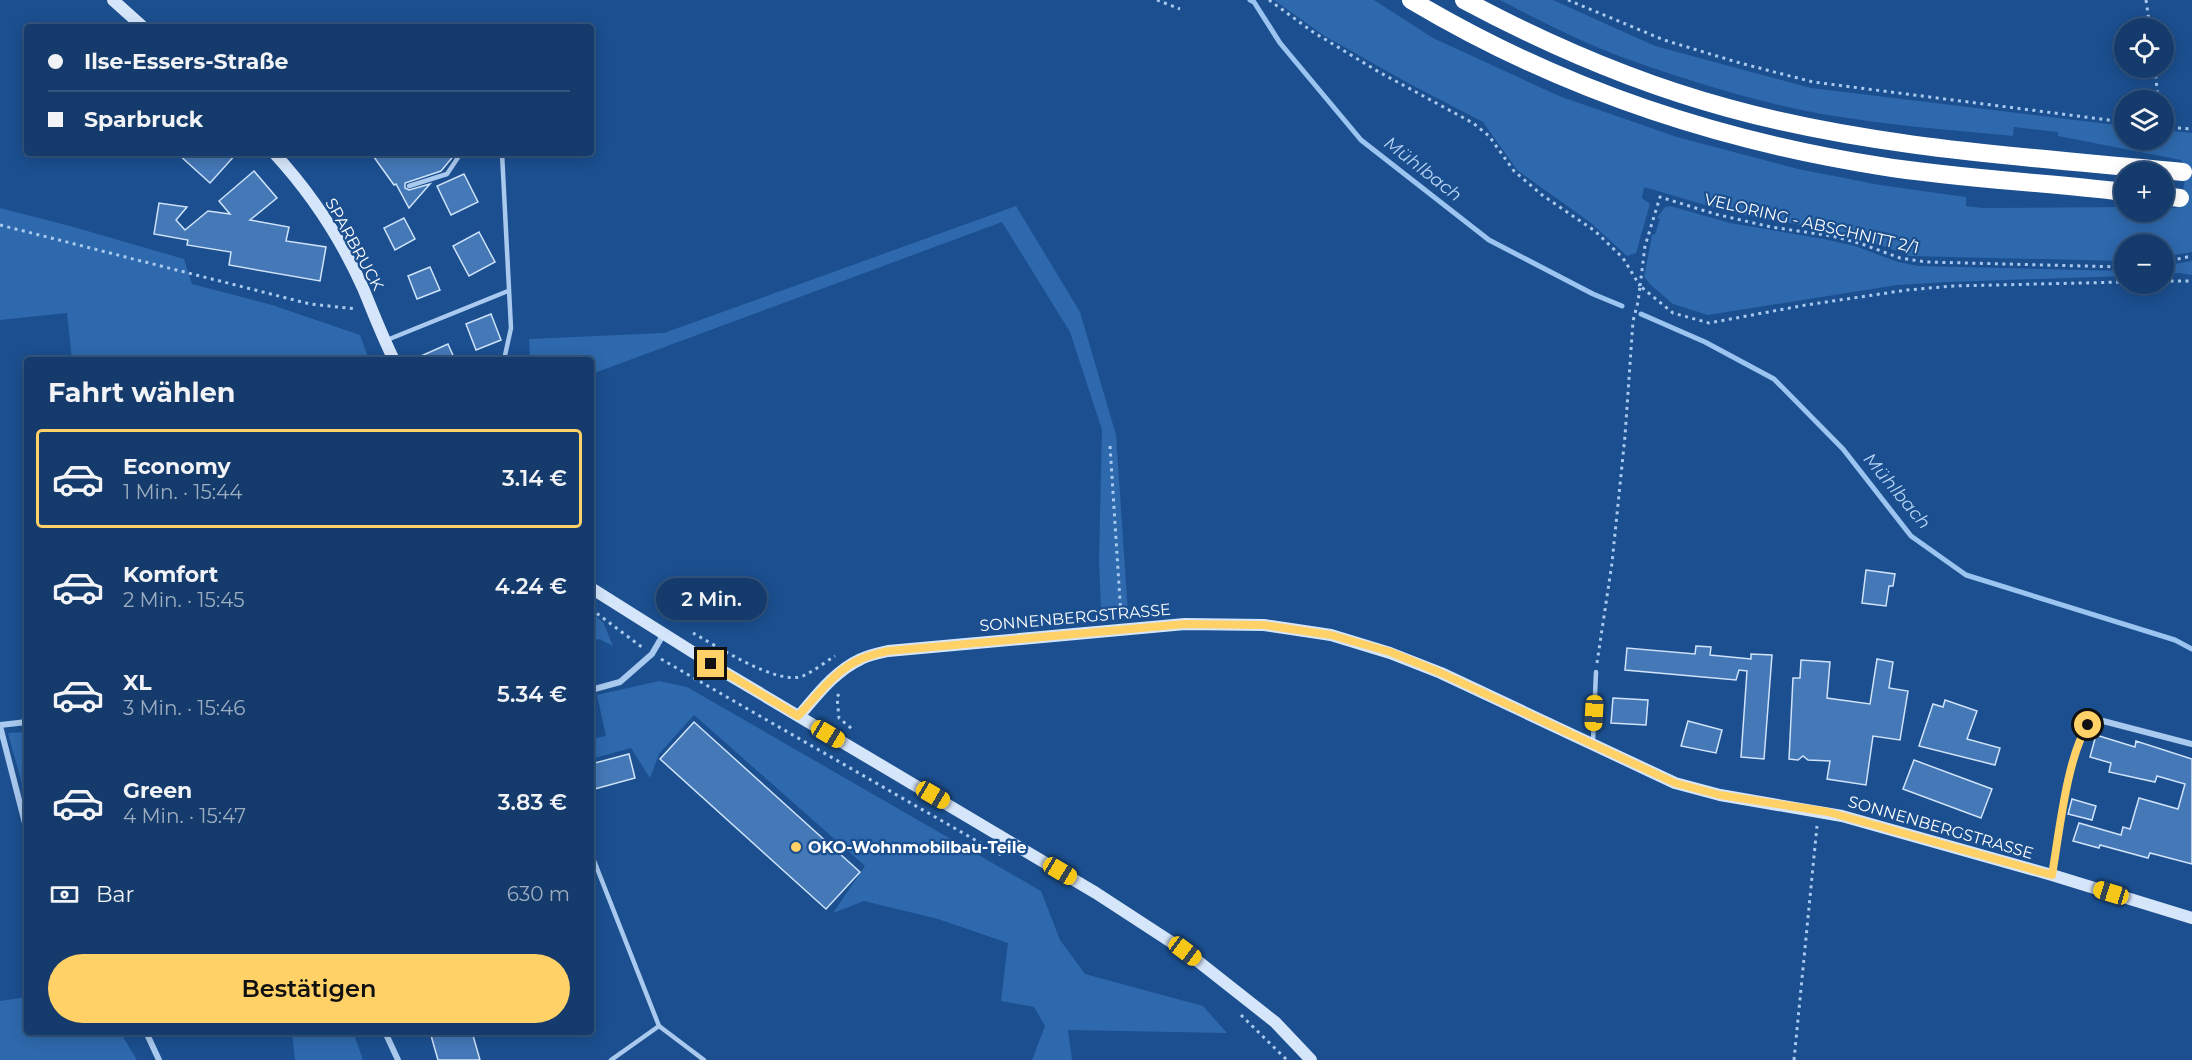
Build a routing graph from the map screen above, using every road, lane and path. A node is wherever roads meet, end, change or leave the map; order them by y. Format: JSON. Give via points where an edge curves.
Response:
{"nodes":[{"id":1,"x":112,"y":0,"type":"edge"},
{"id":2,"x":1157,"y":0,"type":"edge"},
{"id":3,"x":1269,"y":0,"type":"edge"},
{"id":4,"x":1411,"y":0,"type":"edge"},
{"id":5,"x":1464,"y":0,"type":"edge"},
{"id":6,"x":1568,"y":0,"type":"edge"},
{"id":7,"x":2146,"y":0,"type":"edge"},
{"id":8,"x":1180,"y":9,"type":"dead end"},
{"id":9,"x":2149,"y":18,"type":"edge"},
{"id":10,"x":140,"y":24,"type":"edge"},
{"id":11,"x":2114,"y":121,"type":"edge"},
{"id":12,"x":2174,"y":128,"type":"edge"},
{"id":13,"x":2192,"y":129,"type":"edge"},
{"id":14,"x":277,"y":156,"type":"edge"},
{"id":15,"x":460,"y":156,"type":"edge"},
{"id":16,"x":502,"y":156,"type":"edge"},
{"id":17,"x":2183,"y":172,"type":"dead end"},
{"id":18,"x":409,"y":186,"type":"dead end"},
{"id":19,"x":2114,"y":191,"type":"edge"},
{"id":20,"x":0,"y":225,"type":"edge"},
{"id":21,"x":2192,"y":256,"type":"edge"},
{"id":22,"x":2174,"y":260,"type":"edge"},
{"id":23,"x":2114,"y":267,"type":"edge"},
{"id":24,"x":2174,"y":281,"type":"edge"},
{"id":25,"x":2192,"y":281,"type":"edge"},
{"id":26,"x":2114,"y":282,"type":"edge"},
{"id":27,"x":1640,"y":286,"type":"junction"},
{"id":28,"x":508,"y":291,"type":"junction"},
{"id":29,"x":354,"y":302,"type":"dead end"},
{"id":30,"x":363,"y":306,"type":"junction"},
{"id":31,"x":361,"y":319,"type":"dead end"},
{"id":32,"x":384,"y":340,"type":"junction"},
{"id":33,"x":392,"y":357,"type":"edge"},
{"id":34,"x":505,"y":357,"type":"edge"},
{"id":35,"x":1110,"y":446,"type":"dead end"},
{"id":36,"x":594,"y":590,"type":"edge"},
{"id":37,"x":594,"y":611,"type":"edge"},
{"id":38,"x":1121,"y":618,"type":"dead end"},
{"id":39,"x":690,"y":632,"type":"dead end"},
{"id":40,"x":663,"y":635,"type":"junction"},
{"id":41,"x":844,"y":652,"type":"dead end"},
{"id":42,"x":652,"y":654,"type":"junction"},
{"id":43,"x":1596,"y":672,"type":"joint"},
{"id":44,"x":594,"y":689,"type":"edge"},
{"id":45,"x":842,"y":690,"type":"dead end"},
{"id":46,"x":798,"y":716,"type":"junction"},
{"id":47,"x":24,"y":722,"type":"edge"},
{"id":48,"x":0,"y":726,"type":"edge"},
{"id":49,"x":852,"y":729,"type":"dead end"},
{"id":50,"x":1593,"y":744,"type":"junction"},
{"id":51,"x":2192,"y":744,"type":"edge"},
{"id":52,"x":24,"y":819,"type":"edge"},
{"id":53,"x":1820,"y":822,"type":"dead end"},
{"id":54,"x":1003,"y":856,"type":"dead end"},
{"id":55,"x":594,"y":861,"type":"edge"},
{"id":56,"x":2052,"y":875,"type":"junction"},
{"id":57,"x":2192,"y":918,"type":"edge"},
{"id":58,"x":1236,"y":1011,"type":"dead end"},
{"id":59,"x":660,"y":1026,"type":"junction"},
{"id":60,"x":147,"y":1035,"type":"edge"},
{"id":61,"x":386,"y":1035,"type":"edge"},
{"id":62,"x":159,"y":1060,"type":"edge"},
{"id":63,"x":398,"y":1060,"type":"edge"},
{"id":64,"x":611,"y":1060,"type":"edge"},
{"id":65,"x":704,"y":1060,"type":"edge"},
{"id":66,"x":1287,"y":1060,"type":"edge"},
{"id":67,"x":1311,"y":1060,"type":"edge"},
{"id":68,"x":1794,"y":1060,"type":"edge"}],
"edges":[{"from":1,"to":10,"type":"street"},
{"from":2,"to":8,"type":"path"},
{"from":3,"to":27,"type":"path","via":[[1379,72],[1473,123],[1489,136],[1514,171],[1595,231],[1623,258]]},
{"from":4,"to":19,"type":"highway","via":[[1504,50],[1606,95],[1749,140],[1881,167]]},
{"from":5,"to":17,"type":"highway","via":[[1545,41],[1627,75],[1768,118],[1918,145]]},
{"from":6,"to":11,"type":"path","via":[[1664,40],[1813,82]]},
{"from":7,"to":9,"type":"path"},
{"from":12,"to":13,"type":"path"},
{"from":14,"to":30,"type":"street","name":"SPARBRUCK","via":[[322,215],[362,286]]},
{"from":15,"to":18,"type":"lane","via":[[447,174]]},
{"from":16,"to":28,"type":"lane"},
{"from":20,"to":30,"type":"path","via":[[310,304]]},
{"from":21,"to":22,"type":"path"},
{"from":23,"to":27,"type":"path","name":"VELORING - ABSCHNITT 2/1","via":[[1926,262],[1832,237],[1715,214],[1660,197],[1645,246]]},
{"from":24,"to":25,"type":"path"},
{"from":26,"to":27,"type":"path","via":[[1907,290],[1708,323],[1673,313]]},
{"from":27,"to":43,"type":"path","via":[[1633,321],[1612,563]]},
{"from":28,"to":32,"type":"lane"},
{"from":28,"to":34,"type":"lane","via":[[511,328]]},
{"from":29,"to":30,"type":"path"},
{"from":30,"to":31,"type":"path"},
{"from":30,"to":32,"type":"street","name":"SPARBRUCK"},
{"from":32,"to":33,"type":"street","name":"SPARBRUCK"},
{"from":35,"to":38,"type":"path"},
{"from":36,"to":40,"type":"street"},
{"from":37,"to":42,"type":"path"},
{"from":39,"to":41,"type":"path","via":[[756,668],[787,677],[802,676]]},
{"from":40,"to":42,"type":"street"},
{"from":40,"to":46,"type":"street"},
{"from":42,"to":44,"type":"street","via":[[620,682]]},
{"from":42,"to":54,"type":"path"},
{"from":43,"to":50,"type":"lane"},
{"from":45,"to":49,"type":"path","via":[[837,697],[839,718]]},
{"from":46,"to":50,"type":"street","name":"SONNENBERGSTRASSE","via":[[836,676],[860,659],[888,651],[1185,624],[1264,625],[1331,635],[1390,652]]},
{"from":46,"to":67,"type":"street","via":[[1096,892],[1185,951],[1275,1022]]},
{"from":47,"to":48,"type":"street"},
{"from":48,"to":52,"type":"street"},
{"from":50,"to":56,"type":"street","name":"SONNENBERGSTRASSE","via":[[1675,783],[1720,795],[1828,812]]},
{"from":51,"to":56,"type":"street","via":[[2103,721],[2088,725],[2080,737],[2067,788]]},
{"from":53,"to":68,"type":"path","via":[[1816,827]]},
{"from":55,"to":59,"type":"lane"},
{"from":56,"to":57,"type":"street","name":"SONNENBERGSTRASSE"},
{"from":58,"to":66,"type":"path"},
{"from":59,"to":64,"type":"lane"},
{"from":59,"to":65,"type":"lane"},
{"from":60,"to":62,"type":"street"},
{"from":61,"to":63,"type":"street"}]}
